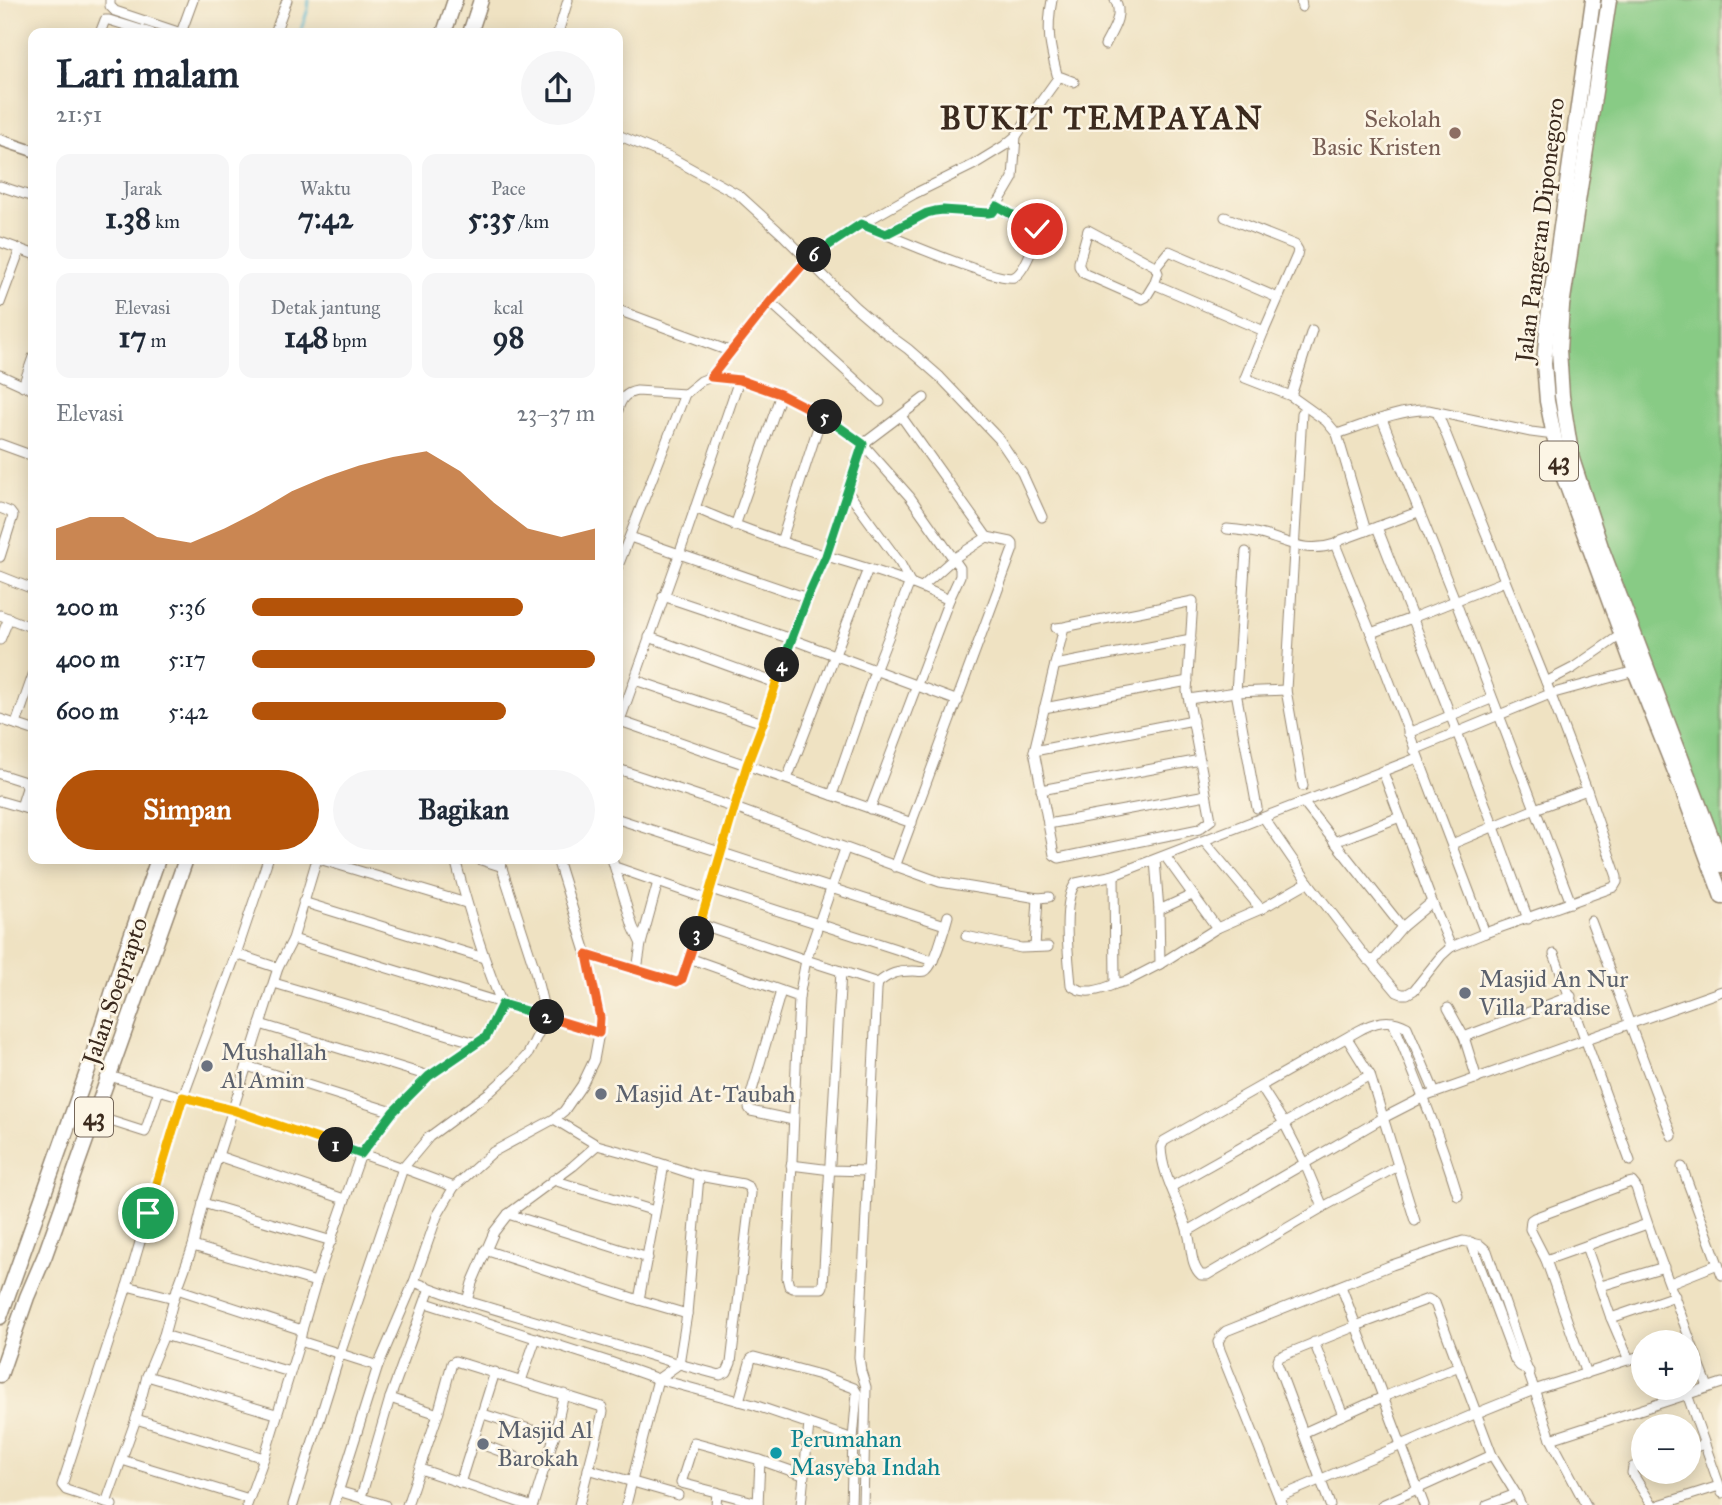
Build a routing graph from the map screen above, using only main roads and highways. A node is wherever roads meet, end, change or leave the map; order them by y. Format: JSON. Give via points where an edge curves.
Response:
{"nodes":[{"id":1,"x":455,"y":0,"type":"edge"},
{"id":2,"x":481,"y":0,"type":"edge"},
{"id":3,"x":1594,"y":0,"type":"edge"},
{"id":4,"x":1609,"y":0,"type":"edge"},
{"id":5,"x":446,"y":28,"type":"edge"},
{"id":6,"x":472,"y":28,"type":"edge"},
{"id":7,"x":156,"y":864,"type":"edge"},
{"id":8,"x":184,"y":864,"type":"edge"},
{"id":9,"x":1722,"y":865,"type":"edge"},
{"id":10,"x":1722,"y":897,"type":"edge"},
{"id":11,"x":4,"y":1290,"type":"edge"},
{"id":12,"x":0,"y":1317,"type":"edge"},
{"id":13,"x":5,"y":1346,"type":"edge"},
{"id":14,"x":0,"y":1375,"type":"edge"}],
"edges":[{"from":1,"to":5,"type":"highway"},
{"from":2,"to":6,"type":"highway"},
{"from":3,"to":10,"type":"highway","name":"Jalan Pangeran Diponegoro","number":"43","via":[[1546,330],[1547,401],[1561,470]]},
{"from":4,"to":9,"type":"highway","name":"Jalan Pangeran Diponegoro","number":"43","via":[[1562,306],[1562,397],[1572,459],[1601,547]]},
{"from":7,"to":11,"type":"highway","name":"Jalan Soeprapto","number":"43","via":[[91,1061]]},
{"from":8,"to":13,"type":"highway","name":"Jalan Soeprapto","number":"43","via":[[45,1255]]},
{"from":11,"to":12,"type":"highway","name":"Jalan Soeprapto","number":"43"},
{"from":13,"to":14,"type":"highway","name":"Jalan Soeprapto","number":"43"}]}
